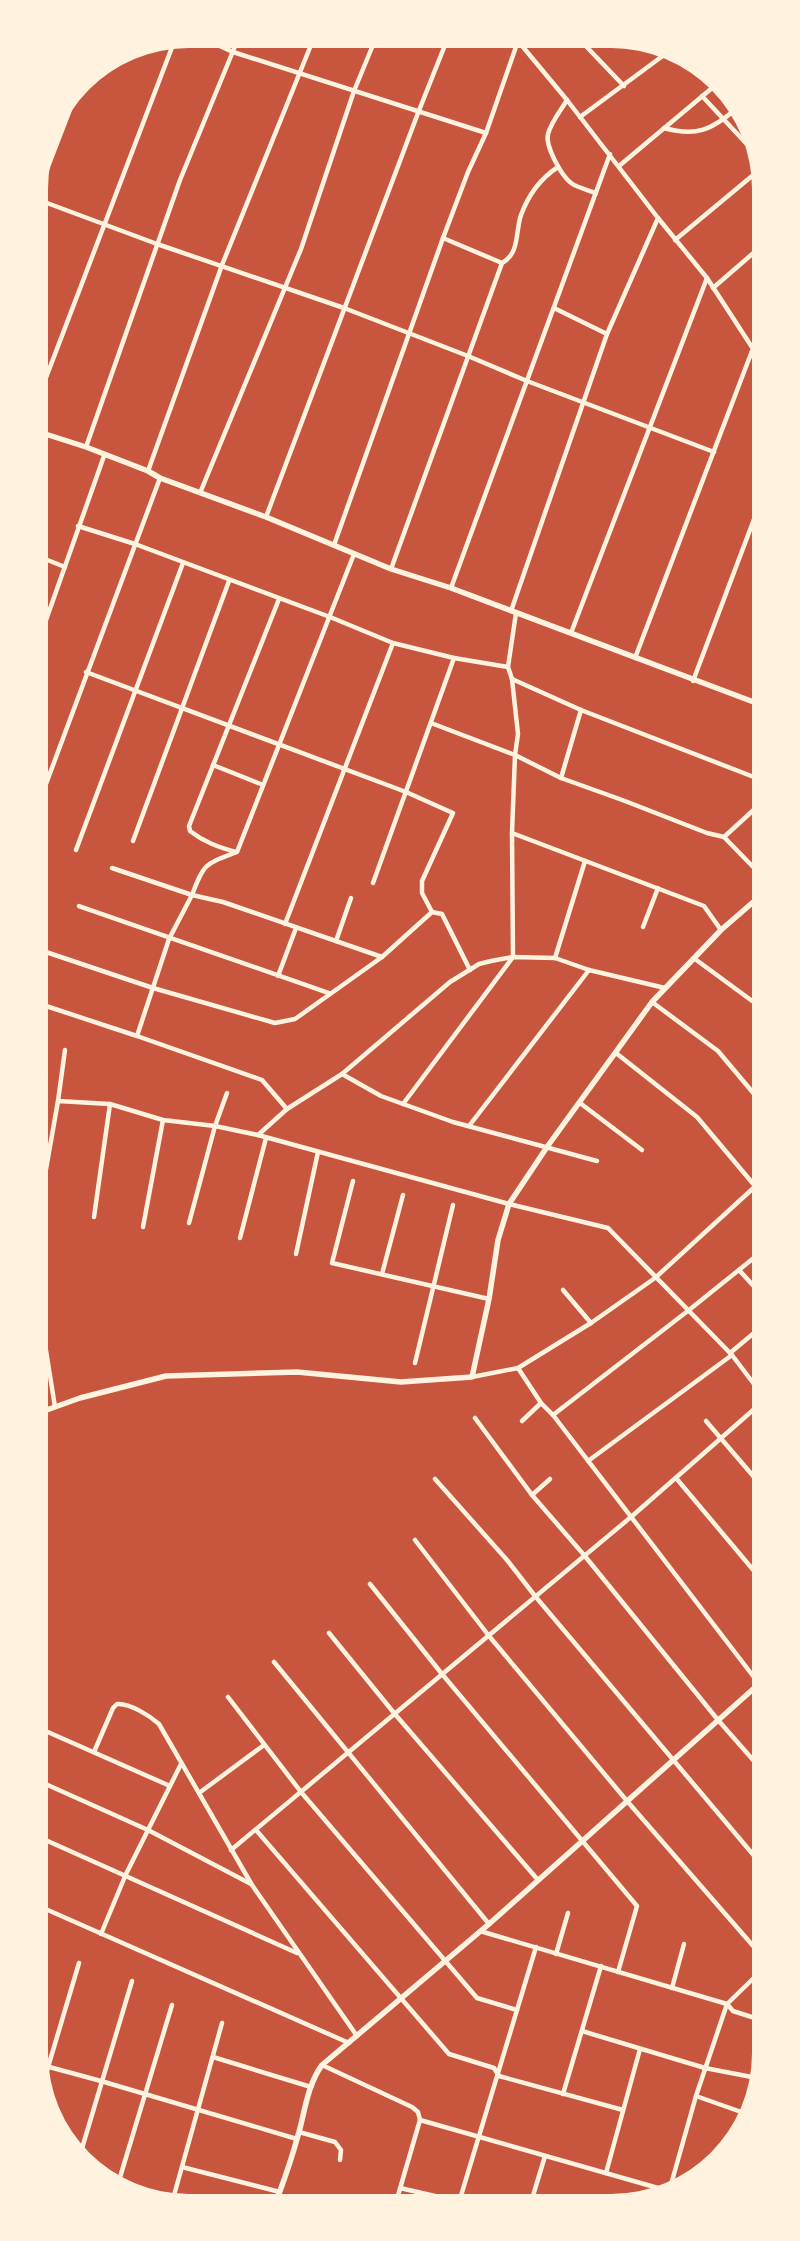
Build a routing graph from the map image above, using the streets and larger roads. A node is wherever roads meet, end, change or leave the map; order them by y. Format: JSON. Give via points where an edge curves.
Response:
{"nodes":[{"id":1,"x":222,"y":47,"type":"edge"},
{"id":2,"x":235,"y":47,"type":"edge"},
{"id":3,"x":310,"y":47,"type":"edge"},
{"id":4,"x":372,"y":47,"type":"edge"},
{"id":5,"x":445,"y":47,"type":"edge"},
{"id":6,"x":516,"y":47,"type":"edge"},
{"id":7,"x":523,"y":47,"type":"edge"},
{"id":8,"x":587,"y":47,"type":"edge"},
{"id":9,"x":171,"y":49,"type":"edge"},
{"id":10,"x":233,"y":52,"type":"junction"},
{"id":11,"x":662,"y":57,"type":"edge"},
{"id":12,"x":299,"y":73,"type":"junction"},
{"id":13,"x":624,"y":86,"type":"junction"},
{"id":14,"x":711,"y":89,"type":"edge"},
{"id":15,"x":354,"y":91,"type":"junction"},
{"id":16,"x":702,"y":96,"type":"junction"},
{"id":17,"x":568,"y":100,"type":"junction"},
{"id":18,"x":418,"y":113,"type":"junction"},
{"id":19,"x":731,"y":114,"type":"edge"},
{"id":20,"x":67,"y":117,"type":"edge"},
{"id":21,"x":580,"y":117,"type":"junction"},
{"id":22,"x":724,"y":120,"type":"junction"},
{"id":23,"x":664,"y":128,"type":"junction"},
{"id":24,"x":486,"y":133,"type":"junction"},
{"id":25,"x":744,"y":142,"type":"edge"},
{"id":26,"x":610,"y":154,"type":"junction"},
{"id":27,"x":51,"y":160,"type":"edge"},
{"id":28,"x":619,"y":166,"type":"junction"},
{"id":29,"x":558,"y":167,"type":"junction"},
{"id":30,"x":751,"y":177,"type":"edge"},
{"id":31,"x":596,"y":193,"type":"junction"},
{"id":32,"x":48,"y":203,"type":"edge"},
{"id":33,"x":658,"y":218,"type":"junction"},
{"id":34,"x":105,"y":224,"type":"junction"},
{"id":35,"x":443,"y":238,"type":"junction"},
{"id":36,"x":675,"y":240,"type":"junction"},
{"id":37,"x":157,"y":244,"type":"junction"},
{"id":38,"x":752,"y":254,"type":"edge"},
{"id":39,"x":502,"y":263,"type":"junction"},
{"id":40,"x":222,"y":265,"type":"junction"},
{"id":41,"x":707,"y":278,"type":"junction"},
{"id":42,"x":285,"y":287,"type":"junction"},
{"id":43,"x":713,"y":288,"type":"junction"},
{"id":44,"x":344,"y":308,"type":"junction"},
{"id":45,"x":554,"y":308,"type":"junction"},
{"id":46,"x":410,"y":333,"type":"junction"},
{"id":47,"x":607,"y":334,"type":"junction"},
{"id":48,"x":752,"y":351,"type":"joint"},
{"id":49,"x":468,"y":356,"type":"junction"},
{"id":50,"x":48,"y":373,"type":"edge"},
{"id":51,"x":527,"y":381,"type":"junction"},
{"id":52,"x":583,"y":401,"type":"junction"},
{"id":53,"x":651,"y":429,"type":"junction"},
{"id":54,"x":48,"y":435,"type":"edge"},
{"id":55,"x":86,"y":447,"type":"junction"},
{"id":56,"x":714,"y":452,"type":"junction"},
{"id":57,"x":104,"y":456,"type":"junction"},
{"id":58,"x":148,"y":471,"type":"junction"},
{"id":59,"x":160,"y":478,"type":"junction"},
{"id":60,"x":200,"y":493,"type":"junction"},
{"id":61,"x":266,"y":517,"type":"junction"},
{"id":62,"x":752,"y":525,"type":"edge"},
{"id":63,"x":78,"y":526,"type":"junction"},
{"id":64,"x":135,"y":544,"type":"junction"},
{"id":65,"x":334,"y":545,"type":"junction"},
{"id":66,"x":354,"y":554,"type":"junction"},
{"id":67,"x":48,"y":560,"type":"edge"},
{"id":68,"x":183,"y":563,"type":"junction"},
{"id":69,"x":65,"y":567,"type":"junction"},
{"id":70,"x":391,"y":569,"type":"junction"},
{"id":71,"x":229,"y":581,"type":"junction"},
{"id":72,"x":450,"y":588,"type":"junction"},
{"id":73,"x":279,"y":599,"type":"junction"},
{"id":74,"x":514,"y":612,"type":"junction"},
{"id":75,"x":48,"y":615,"type":"edge"},
{"id":76,"x":330,"y":617,"type":"junction"},
{"id":77,"x":571,"y":633,"type":"junction"},
{"id":78,"x":393,"y":643,"type":"junction"},
{"id":79,"x":454,"y":658,"type":"junction"},
{"id":80,"x":635,"y":658,"type":"junction"},
{"id":81,"x":508,"y":667,"type":"junction"},
{"id":82,"x":86,"y":672,"type":"junction"},
{"id":83,"x":512,"y":679,"type":"junction"},
{"id":84,"x":693,"y":681,"type":"junction"},
{"id":85,"x":135,"y":690,"type":"junction"},
{"id":86,"x":752,"y":702,"type":"edge"},
{"id":87,"x":182,"y":707,"type":"junction"},
{"id":88,"x":581,"y":710,"type":"junction"},
{"id":89,"x":431,"y":723,"type":"junction"},
{"id":90,"x":230,"y":726,"type":"junction"},
{"id":91,"x":278,"y":743,"type":"junction"},
{"id":92,"x":515,"y":755,"type":"junction"},
{"id":93,"x":213,"y":765,"type":"junction"},
{"id":94,"x":343,"y":768,"type":"junction"},
{"id":95,"x":752,"y":776,"type":"edge"},
{"id":96,"x":48,"y":778,"type":"edge"},
{"id":97,"x":560,"y":778,"type":"junction"},
{"id":98,"x":263,"y":785,"type":"junction"},
{"id":99,"x":406,"y":792,"type":"junction"},
{"id":100,"x":752,"y":811,"type":"edge"},
{"id":101,"x":512,"y":833,"type":"junction"},
{"id":102,"x":724,"y":837,"type":"junction"},
{"id":103,"x":133,"y":842,"type":"dead end"},
{"id":104,"x":76,"y":850,"type":"dead end"},
{"id":105,"x":237,"y":852,"type":"junction"},
{"id":106,"x":585,"y":861,"type":"junction"},
{"id":107,"x":752,"y":866,"type":"edge"},
{"id":108,"x":112,"y":868,"type":"dead end"},
{"id":109,"x":373,"y":883,"type":"dead end"},
{"id":110,"x":658,"y":888,"type":"junction"},
{"id":111,"x":192,"y":895,"type":"junction"},
{"id":112,"x":351,"y":898,"type":"dead end"},
{"id":113,"x":752,"y":903,"type":"edge"},
{"id":114,"x":78,"y":906,"type":"dead end"},
{"id":115,"x":432,"y":912,"type":"junction"},
{"id":116,"x":285,"y":924,"type":"junction"},
{"id":117,"x":643,"y":927,"type":"dead end"},
{"id":118,"x":296,"y":928,"type":"junction"},
{"id":119,"x":721,"y":930,"type":"junction"},
{"id":120,"x":170,"y":938,"type":"junction"},
{"id":121,"x":336,"y":941,"type":"junction"},
{"id":122,"x":48,"y":953,"type":"edge"},
{"id":123,"x":382,"y":957,"type":"junction"},
{"id":124,"x":513,"y":957,"type":"junction"},
{"id":125,"x":555,"y":958,"type":"junction"},
{"id":126,"x":695,"y":959,"type":"junction"},
{"id":127,"x":470,"y":970,"type":"junction"},
{"id":128,"x":589,"y":970,"type":"junction"},
{"id":129,"x":278,"y":976,"type":"junction"},
{"id":130,"x":153,"y":988,"type":"junction"},
{"id":131,"x":666,"y":988,"type":"junction"},
{"id":132,"x":329,"y":993,"type":"junction"},
{"id":133,"x":752,"y":1000,"type":"edge"},
{"id":134,"x":652,"y":1002,"type":"junction"},
{"id":135,"x":48,"y":1007,"type":"edge"},
{"id":136,"x":137,"y":1036,"type":"junction"},
{"id":137,"x":65,"y":1050,"type":"dead end"},
{"id":138,"x":616,"y":1053,"type":"junction"},
{"id":139,"x":342,"y":1074,"type":"junction"},
{"id":140,"x":752,"y":1091,"type":"edge"},
{"id":141,"x":227,"y":1094,"type":"dead end"},
{"id":142,"x":58,"y":1101,"type":"junction"},
{"id":143,"x":580,"y":1103,"type":"junction"},
{"id":144,"x":110,"y":1104,"type":"junction"},
{"id":145,"x":403,"y":1104,"type":"junction"},
{"id":146,"x":287,"y":1109,"type":"junction"},
{"id":147,"x":163,"y":1120,"type":"junction"},
{"id":148,"x":215,"y":1126,"type":"junction"},
{"id":149,"x":469,"y":1126,"type":"junction"},
{"id":150,"x":258,"y":1135,"type":"junction"},
{"id":151,"x":266,"y":1138,"type":"junction"},
{"id":152,"x":547,"y":1147,"type":"junction"},
{"id":153,"x":642,"y":1150,"type":"dead end"},
{"id":154,"x":318,"y":1152,"type":"junction"},
{"id":155,"x":48,"y":1161,"type":"edge"},
{"id":156,"x":596,"y":1161,"type":"dead end"},
{"id":157,"x":353,"y":1181,"type":"dead end"},
{"id":158,"x":752,"y":1183,"type":"edge"},
{"id":159,"x":752,"y":1190,"type":"edge"},
{"id":160,"x":403,"y":1195,"type":"dead end"},
{"id":161,"x":509,"y":1204,"type":"junction"},
{"id":162,"x":453,"y":1205,"type":"dead end"},
{"id":163,"x":94,"y":1218,"type":"dead end"},
{"id":164,"x":189,"y":1223,"type":"dead end"},
{"id":165,"x":144,"y":1227,"type":"dead end"},
{"id":166,"x":240,"y":1238,"type":"dead end"},
{"id":167,"x":296,"y":1254,"type":"dead end"},
{"id":168,"x":752,"y":1259,"type":"edge"},
{"id":169,"x":739,"y":1270,"type":"junction"},
{"id":170,"x":382,"y":1274,"type":"junction"},
{"id":171,"x":655,"y":1278,"type":"junction"},
{"id":172,"x":752,"y":1284,"type":"edge"},
{"id":173,"x":434,"y":1286,"type":"junction"},
{"id":174,"x":563,"y":1290,"type":"dead end"},
{"id":175,"x":489,"y":1299,"type":"junction"},
{"id":176,"x":689,"y":1310,"type":"junction"},
{"id":177,"x":591,"y":1323,"type":"junction"},
{"id":178,"x":752,"y":1335,"type":"edge"},
{"id":179,"x":731,"y":1354,"type":"junction"},
{"id":180,"x":48,"y":1363,"type":"edge"},
{"id":181,"x":416,"y":1363,"type":"dead end"},
{"id":182,"x":518,"y":1368,"type":"junction"},
{"id":183,"x":472,"y":1377,"type":"junction"},
{"id":184,"x":752,"y":1382,"type":"edge"},
{"id":185,"x":541,"y":1403,"type":"junction"},
{"id":186,"x":55,"y":1407,"type":"junction"},
{"id":187,"x":48,"y":1410,"type":"edge"},
{"id":188,"x":752,"y":1411,"type":"edge"},
{"id":189,"x":553,"y":1415,"type":"junction"},
{"id":190,"x":475,"y":1418,"type":"dead end"},
{"id":191,"x":522,"y":1421,"type":"dead end"},
{"id":192,"x":706,"y":1421,"type":"dead end"},
{"id":193,"x":721,"y":1438,"type":"junction"},
{"id":194,"x":588,"y":1461,"type":"junction"},
{"id":195,"x":752,"y":1475,"type":"edge"},
{"id":196,"x":676,"y":1478,"type":"junction"},
{"id":197,"x":435,"y":1479,"type":"dead end"},
{"id":198,"x":550,"y":1479,"type":"dead end"},
{"id":199,"x":532,"y":1495,"type":"junction"},
{"id":200,"x":631,"y":1517,"type":"junction"},
{"id":201,"x":415,"y":1540,"type":"dead end"},
{"id":202,"x":584,"y":1555,"type":"junction"},
{"id":203,"x":752,"y":1568,"type":"edge"},
{"id":204,"x":370,"y":1584,"type":"dead end"},
{"id":205,"x":535,"y":1596,"type":"junction"},
{"id":206,"x":329,"y":1633,"type":"dead end"},
{"id":207,"x":489,"y":1636,"type":"junction"},
{"id":208,"x":274,"y":1662,"type":"dead end"},
{"id":209,"x":442,"y":1674,"type":"junction"},
{"id":210,"x":752,"y":1674,"type":"edge"},
{"id":211,"x":752,"y":1691,"type":"edge"},
{"id":212,"x":228,"y":1697,"type":"dead end"},
{"id":213,"x":394,"y":1713,"type":"junction"},
{"id":214,"x":718,"y":1720,"type":"junction"},
{"id":215,"x":48,"y":1732,"type":"edge"},
{"id":216,"x":264,"y":1745,"type":"junction"},
{"id":217,"x":94,"y":1752,"type":"junction"},
{"id":218,"x":349,"y":1752,"type":"junction"},
{"id":219,"x":752,"y":1759,"type":"edge"},
{"id":220,"x":672,"y":1760,"type":"junction"},
{"id":221,"x":181,"y":1764,"type":"junction"},
{"id":222,"x":48,"y":1785,"type":"edge"},
{"id":223,"x":170,"y":1786,"type":"junction"},
{"id":224,"x":302,"y":1792,"type":"junction"},
{"id":225,"x":199,"y":1793,"type":"junction"},
{"id":226,"x":627,"y":1801,"type":"junction"},
{"id":227,"x":148,"y":1830,"type":"junction"},
{"id":228,"x":256,"y":1830,"type":"junction"},
{"id":229,"x":48,"y":1841,"type":"edge"},
{"id":230,"x":583,"y":1841,"type":"junction"},
{"id":231,"x":231,"y":1850,"type":"junction"},
{"id":232,"x":752,"y":1853,"type":"edge"},
{"id":233,"x":126,"y":1874,"type":"junction"},
{"id":234,"x":538,"y":1880,"type":"junction"},
{"id":235,"x":252,"y":1885,"type":"junction"},
{"id":236,"x":48,"y":1910,"type":"edge"},
{"id":237,"x":568,"y":1913,"type":"dead end"},
{"id":238,"x":489,"y":1924,"type":"junction"},
{"id":239,"x":480,"y":1931,"type":"junction"},
{"id":240,"x":101,"y":1934,"type":"junction"},
{"id":241,"x":684,"y":1944,"type":"dead end"},
{"id":242,"x":752,"y":1945,"type":"edge"},
{"id":243,"x":536,"y":1947,"type":"junction"},
{"id":244,"x":298,"y":1953,"type":"junction"},
{"id":245,"x":556,"y":1954,"type":"junction"},
{"id":246,"x":444,"y":1960,"type":"junction"},
{"id":247,"x":79,"y":1963,"type":"dead end"},
{"id":248,"x":601,"y":1966,"type":"junction"},
{"id":249,"x":618,"y":1972,"type":"junction"},
{"id":250,"x":752,"y":1980,"type":"edge"},
{"id":251,"x":132,"y":1981,"type":"dead end"},
{"id":252,"x":672,"y":1988,"type":"junction"},
{"id":253,"x":400,"y":1998,"type":"junction"},
{"id":254,"x":727,"y":2004,"type":"junction"},
{"id":255,"x":172,"y":2005,"type":"dead end"},
{"id":256,"x":517,"y":2010,"type":"junction"},
{"id":257,"x":752,"y":2017,"type":"edge"},
{"id":258,"x":222,"y":2023,"type":"dead end"},
{"id":259,"x":582,"y":2031,"type":"junction"},
{"id":260,"x":356,"y":2036,"type":"junction"},
{"id":261,"x":349,"y":2043,"type":"junction"},
{"id":262,"x":640,"y":2049,"type":"junction"},
{"id":263,"x":213,"y":2057,"type":"junction"},
{"id":264,"x":322,"y":2065,"type":"junction"},
{"id":265,"x":49,"y":2066,"type":"edge"},
{"id":266,"x":48,"y":2068,"type":"edge"},
{"id":267,"x":705,"y":2068,"type":"junction"},
{"id":268,"x":499,"y":2076,"type":"junction"},
{"id":269,"x":750,"y":2077,"type":"edge"},
{"id":270,"x":101,"y":2081,"type":"junction"},
{"id":271,"x":311,"y":2086,"type":"junction"},
{"id":272,"x":145,"y":2094,"type":"junction"},
{"id":273,"x":563,"y":2094,"type":"junction"},
{"id":274,"x":696,"y":2096,"type":"junction"},
{"id":275,"x":198,"y":2110,"type":"junction"},
{"id":276,"x":624,"y":2110,"type":"junction"},
{"id":277,"x":739,"y":2111,"type":"edge"},
{"id":278,"x":420,"y":2120,"type":"junction"},
{"id":279,"x":299,"y":2132,"type":"junction"},
{"id":280,"x":479,"y":2137,"type":"junction"},
{"id":281,"x":297,"y":2140,"type":"junction"},
{"id":282,"x":83,"y":2145,"type":"edge"},
{"id":283,"x":545,"y":2156,"type":"junction"},
{"id":284,"x":340,"y":2160,"type":"dead end"},
{"id":285,"x":182,"y":2167,"type":"junction"},
{"id":286,"x":606,"y":2173,"type":"junction"},
{"id":287,"x":120,"y":2176,"type":"edge"},
{"id":288,"x":672,"y":2180,"type":"edge"},
{"id":289,"x":654,"y":2187,"type":"edge"},
{"id":290,"x":400,"y":2188,"type":"junction"},
{"id":291,"x":280,"y":2192,"type":"joint"},
{"id":292,"x":175,"y":2193,"type":"edge"},
{"id":293,"x":398,"y":2194,"type":"edge"},
{"id":294,"x":426,"y":2194,"type":"edge"},
{"id":295,"x":462,"y":2194,"type":"edge"},
{"id":296,"x":534,"y":2194,"type":"edge"}],
"edges":[{"from":1,"to":10,"type":"street"},
{"from":2,"to":10,"type":"street"},
{"from":3,"to":12,"type":"street"},
{"from":4,"to":15,"type":"street"},
{"from":5,"to":18,"type":"street"},
{"from":6,"to":24,"type":"street"},
{"from":7,"to":17,"type":"street"},
{"from":8,"to":13,"type":"street"},
{"from":9,"to":34,"type":"street"},
{"from":10,"to":12,"type":"street"},
{"from":10,"to":37,"type":"street"},
{"from":11,"to":13,"type":"street"},
{"from":12,"to":15,"type":"street"},
{"from":12,"to":40,"type":"street"},
{"from":13,"to":21,"type":"street"},
{"from":14,"to":16,"type":"street"},
{"from":15,"to":18,"type":"street"},
{"from":15,"to":42,"type":"street"},
{"from":16,"to":22,"type":"street"},
{"from":16,"to":23,"type":"street"},
{"from":17,"to":21,"type":"street"},
{"from":17,"to":29,"type":"street","via":[[548,135]]},
{"from":18,"to":24,"type":"street"},
{"from":18,"to":44,"type":"street"},
{"from":19,"to":22,"type":"street"},
{"from":20,"to":27,"type":"street"},
{"from":21,"to":26,"type":"street"},
{"from":22,"to":23,"type":"street","via":[[704,130],[683,133]]},
{"from":22,"to":25,"type":"street"},
{"from":23,"to":28,"type":"street"},
{"from":24,"to":35,"type":"street"},
{"from":26,"to":28,"type":"street"},
{"from":26,"to":31,"type":"street"},
{"from":28,"to":33,"type":"street"},
{"from":29,"to":31,"type":"street","via":[[568,181]]},
{"from":29,"to":39,"type":"street","via":[[541,180],[522,214],[514,252]]},
{"from":30,"to":36,"type":"street"},
{"from":31,"to":45,"type":"street"},
{"from":32,"to":34,"type":"street"},
{"from":33,"to":36,"type":"street"},
{"from":33,"to":47,"type":"street"},
{"from":34,"to":37,"type":"street"},
{"from":34,"to":50,"type":"street"},
{"from":35,"to":39,"type":"street"},
{"from":35,"to":46,"type":"street"},
{"from":36,"to":41,"type":"street"},
{"from":37,"to":40,"type":"street"},
{"from":37,"to":55,"type":"street"},
{"from":38,"to":43,"type":"street"},
{"from":39,"to":49,"type":"street"},
{"from":40,"to":42,"type":"street"},
{"from":40,"to":58,"type":"street"},
{"from":41,"to":43,"type":"street"},
{"from":41,"to":53,"type":"street"},
{"from":42,"to":44,"type":"street"},
{"from":42,"to":60,"type":"street"},
{"from":43,"to":48,"type":"street"},
{"from":44,"to":46,"type":"street"},
{"from":44,"to":61,"type":"street"},
{"from":45,"to":47,"type":"street"},
{"from":45,"to":51,"type":"street"},
{"from":46,"to":49,"type":"street"},
{"from":46,"to":65,"type":"street"},
{"from":47,"to":52,"type":"street"},
{"from":48,"to":56,"type":"street"},
{"from":49,"to":51,"type":"street"},
{"from":49,"to":70,"type":"street"},
{"from":51,"to":52,"type":"street"},
{"from":51,"to":72,"type":"street"},
{"from":52,"to":53,"type":"street"},
{"from":52,"to":74,"type":"street"},
{"from":53,"to":56,"type":"street"},
{"from":53,"to":77,"type":"street"},
{"from":54,"to":55,"type":"street"},
{"from":55,"to":57,"type":"street"},
{"from":56,"to":80,"type":"street"},
{"from":57,"to":58,"type":"street"},
{"from":57,"to":63,"type":"street"},
{"from":58,"to":59,"type":"street"},
{"from":59,"to":60,"type":"street"},
{"from":59,"to":64,"type":"street"},
{"from":60,"to":61,"type":"street"},
{"from":61,"to":65,"type":"street"},
{"from":62,"to":84,"type":"street"},
{"from":63,"to":64,"type":"street"},
{"from":63,"to":69,"type":"street"},
{"from":64,"to":68,"type":"street"},
{"from":64,"to":82,"type":"street"},
{"from":65,"to":66,"type":"street"},
{"from":66,"to":70,"type":"street"},
{"from":66,"to":76,"type":"street"},
{"from":67,"to":69,"type":"street"},
{"from":68,"to":71,"type":"street"},
{"from":68,"to":85,"type":"street"},
{"from":69,"to":75,"type":"street"},
{"from":70,"to":72,"type":"street"},
{"from":71,"to":73,"type":"street"},
{"from":71,"to":87,"type":"street"},
{"from":72,"to":74,"type":"street"},
{"from":73,"to":76,"type":"street"},
{"from":73,"to":90,"type":"street"},
{"from":74,"to":77,"type":"street"},
{"from":74,"to":81,"type":"street"},
{"from":76,"to":78,"type":"street"},
{"from":76,"to":91,"type":"street"},
{"from":77,"to":80,"type":"street"},
{"from":78,"to":79,"type":"street"},
{"from":78,"to":94,"type":"street"},
{"from":79,"to":81,"type":"street"},
{"from":79,"to":89,"type":"street"},
{"from":80,"to":84,"type":"street"},
{"from":81,"to":83,"type":"street"},
{"from":82,"to":85,"type":"street"},
{"from":82,"to":96,"type":"street"},
{"from":83,"to":88,"type":"street"},
{"from":83,"to":92,"type":"street","via":[[518,734]]},
{"from":84,"to":86,"type":"street"},
{"from":85,"to":87,"type":"street"},
{"from":85,"to":104,"type":"street"},
{"from":87,"to":90,"type":"street"},
{"from":87,"to":103,"type":"street"},
{"from":88,"to":95,"type":"street"},
{"from":88,"to":97,"type":"street"},
{"from":89,"to":92,"type":"street"},
{"from":89,"to":99,"type":"street"},
{"from":90,"to":91,"type":"street"},
{"from":90,"to":93,"type":"street"},
{"from":91,"to":94,"type":"street"},
{"from":91,"to":98,"type":"street"},
{"from":92,"to":97,"type":"street"},
{"from":92,"to":101,"type":"street"},
{"from":93,"to":98,"type":"street"},
{"from":93,"to":105,"type":"street","via":[[190,818],[190,831],[216,847]]},
{"from":94,"to":99,"type":"street"},
{"from":94,"to":116,"type":"street"},
{"from":97,"to":102,"type":"street"},
{"from":98,"to":105,"type":"street"},
{"from":99,"to":109,"type":"street"},
{"from":99,"to":115,"type":"street","via":[[453,813],[422,881],[422,893]]},
{"from":100,"to":102,"type":"street"},
{"from":101,"to":106,"type":"street"},
{"from":101,"to":124,"type":"street"},
{"from":102,"to":107,"type":"street"},
{"from":105,"to":111,"type":"street","via":[[207,865]]},
{"from":106,"to":110,"type":"street"},
{"from":106,"to":125,"type":"street"},
{"from":108,"to":111,"type":"street"},
{"from":110,"to":117,"type":"street"},
{"from":110,"to":119,"type":"street","via":[[704,906]]},
{"from":111,"to":116,"type":"street","via":[[223,902]]},
{"from":111,"to":120,"type":"street"},
{"from":112,"to":121,"type":"street"},
{"from":113,"to":119,"type":"street"},
{"from":114,"to":120,"type":"street"},
{"from":115,"to":123,"type":"street"},
{"from":115,"to":127,"type":"street","via":[[442,914]]},
{"from":116,"to":118,"type":"street"},
{"from":118,"to":121,"type":"street"},
{"from":118,"to":129,"type":"street"},
{"from":119,"to":126,"type":"street"},
{"from":120,"to":129,"type":"street"},
{"from":120,"to":130,"type":"street"},
{"from":121,"to":123,"type":"street"},
{"from":122,"to":130,"type":"street"},
{"from":123,"to":132,"type":"street"},
{"from":124,"to":125,"type":"street"},
{"from":124,"to":127,"type":"street","via":[[491,961]]},
{"from":124,"to":145,"type":"street"},
{"from":125,"to":128,"type":"street"},
{"from":126,"to":131,"type":"street"},
{"from":126,"to":133,"type":"street"},
{"from":127,"to":139,"type":"street","via":[[450,982]]},
{"from":128,"to":131,"type":"street"},
{"from":128,"to":149,"type":"street"},
{"from":129,"to":132,"type":"street"},
{"from":130,"to":132,"type":"street","via":[[275,1023],[295,1018]]},
{"from":130,"to":136,"type":"street"},
{"from":131,"to":134,"type":"street"},
{"from":134,"to":138,"type":"street"},
{"from":134,"to":140,"type":"street","via":[[718,1051]]},
{"from":135,"to":136,"type":"street"},
{"from":136,"to":146,"type":"street","via":[[262,1080]]},
{"from":137,"to":142,"type":"street"},
{"from":138,"to":143,"type":"street"},
{"from":138,"to":158,"type":"street","via":[[697,1117]]},
{"from":139,"to":145,"type":"street","via":[[381,1096]]},
{"from":139,"to":146,"type":"street"},
{"from":141,"to":148,"type":"street"},
{"from":142,"to":144,"type":"street"},
{"from":142,"to":155,"type":"street"},
{"from":143,"to":152,"type":"street"},
{"from":143,"to":153,"type":"street"},
{"from":144,"to":147,"type":"street"},
{"from":144,"to":163,"type":"street"},
{"from":145,"to":149,"type":"street"},
{"from":146,"to":150,"type":"street"},
{"from":147,"to":148,"type":"street"},
{"from":147,"to":165,"type":"street"},
{"from":148,"to":150,"type":"street"},
{"from":148,"to":164,"type":"street"},
{"from":149,"to":152,"type":"street"},
{"from":150,"to":151,"type":"street"},
{"from":151,"to":154,"type":"street"},
{"from":151,"to":166,"type":"street"},
{"from":152,"to":156,"type":"street"},
{"from":152,"to":161,"type":"street"},
{"from":154,"to":161,"type":"street"},
{"from":154,"to":167,"type":"street"},
{"from":157,"to":170,"type":"street","via":[[332,1263]]},
{"from":159,"to":171,"type":"street"},
{"from":160,"to":170,"type":"street"},
{"from":161,"to":171,"type":"street","via":[[608,1228]]},
{"from":161,"to":175,"type":"street","via":[[498,1240]]},
{"from":162,"to":173,"type":"street"},
{"from":168,"to":169,"type":"street"},
{"from":169,"to":172,"type":"street"},
{"from":169,"to":176,"type":"street"},
{"from":170,"to":173,"type":"street"},
{"from":171,"to":176,"type":"street"},
{"from":171,"to":177,"type":"street"},
{"from":173,"to":175,"type":"street"},
{"from":173,"to":181,"type":"street"},
{"from":174,"to":177,"type":"street"},
{"from":175,"to":183,"type":"street"},
{"from":176,"to":179,"type":"street"},
{"from":176,"to":189,"type":"street"},
{"from":177,"to":182,"type":"street"},
{"from":178,"to":179,"type":"street"},
{"from":179,"to":184,"type":"street"},
{"from":179,"to":194,"type":"street"},
{"from":180,"to":186,"type":"street"},
{"from":182,"to":183,"type":"street"},
{"from":182,"to":185,"type":"street"},
{"from":183,"to":186,"type":"street","via":[[401,1382],[296,1372],[166,1376]]},
{"from":185,"to":189,"type":"street"},
{"from":185,"to":191,"type":"street"},
{"from":186,"to":187,"type":"street"},
{"from":188,"to":193,"type":"street"},
{"from":189,"to":194,"type":"street"},
{"from":190,"to":199,"type":"street"},
{"from":192,"to":193,"type":"street"},
{"from":193,"to":195,"type":"street"},
{"from":193,"to":196,"type":"street"},
{"from":194,"to":200,"type":"street"},
{"from":196,"to":200,"type":"street"},
{"from":196,"to":203,"type":"street"},
{"from":197,"to":205,"type":"street"},
{"from":198,"to":199,"type":"street"},
{"from":199,"to":202,"type":"street"},
{"from":200,"to":202,"type":"street"},
{"from":200,"to":210,"type":"street"},
{"from":201,"to":207,"type":"street"},
{"from":202,"to":205,"type":"street"},
{"from":202,"to":214,"type":"street"},
{"from":204,"to":209,"type":"street"},
{"from":205,"to":207,"type":"street"},
{"from":205,"to":220,"type":"street"},
{"from":206,"to":213,"type":"street"},
{"from":207,"to":209,"type":"street"},
{"from":207,"to":226,"type":"street"},
{"from":208,"to":218,"type":"street"},
{"from":209,"to":213,"type":"street"},
{"from":209,"to":230,"type":"street"},
{"from":211,"to":214,"type":"street"},
{"from":212,"to":216,"type":"street"},
{"from":213,"to":218,"type":"street"},
{"from":213,"to":234,"type":"street"},
{"from":214,"to":219,"type":"street"},
{"from":214,"to":220,"type":"street"},
{"from":215,"to":217,"type":"street"},
{"from":216,"to":224,"type":"street"},
{"from":216,"to":225,"type":"street"},
{"from":217,"to":221,"type":"street","via":[[112,1708],[123,1704],[160,1724]]},
{"from":217,"to":223,"type":"street"},
{"from":218,"to":224,"type":"street"},
{"from":218,"to":238,"type":"street"},
{"from":220,"to":226,"type":"street"},
{"from":220,"to":232,"type":"street"},
{"from":221,"to":223,"type":"street"},
{"from":221,"to":225,"type":"street"},
{"from":222,"to":227,"type":"street"},
{"from":223,"to":227,"type":"street"},
{"from":224,"to":228,"type":"street"},
{"from":224,"to":246,"type":"street"},
{"from":225,"to":231,"type":"street"},
{"from":226,"to":230,"type":"street"},
{"from":226,"to":242,"type":"street"},
{"from":227,"to":233,"type":"street"},
{"from":227,"to":235,"type":"street"},
{"from":228,"to":231,"type":"street"},
{"from":228,"to":253,"type":"street"},
{"from":229,"to":233,"type":"street"},
{"from":230,"to":234,"type":"street"},
{"from":230,"to":249,"type":"street","via":[[637,1906]]},
{"from":231,"to":235,"type":"street"},
{"from":233,"to":240,"type":"street"},
{"from":233,"to":244,"type":"street"},
{"from":234,"to":238,"type":"street"},
{"from":235,"to":244,"type":"street"},
{"from":236,"to":240,"type":"street"},
{"from":237,"to":245,"type":"street"},
{"from":238,"to":239,"type":"street"},
{"from":239,"to":243,"type":"street"},
{"from":239,"to":246,"type":"street"},
{"from":240,"to":261,"type":"street"},
{"from":241,"to":252,"type":"street"},
{"from":243,"to":245,"type":"street"},
{"from":243,"to":256,"type":"street"},
{"from":244,"to":260,"type":"street"},
{"from":245,"to":248,"type":"street"},
{"from":246,"to":253,"type":"street"},
{"from":246,"to":256,"type":"street","via":[[478,1998]]},
{"from":247,"to":265,"type":"street"},
{"from":248,"to":249,"type":"street"},
{"from":248,"to":259,"type":"street"},
{"from":249,"to":252,"type":"street"},
{"from":250,"to":254,"type":"street"},
{"from":251,"to":270,"type":"street"},
{"from":252,"to":254,"type":"street"},
{"from":253,"to":260,"type":"street"},
{"from":253,"to":268,"type":"street","via":[[449,2054],[494,2068]]},
{"from":254,"to":257,"type":"street","via":[[733,2011]]},
{"from":254,"to":267,"type":"street"},
{"from":255,"to":272,"type":"street"},
{"from":256,"to":268,"type":"street"},
{"from":258,"to":263,"type":"street"},
{"from":259,"to":262,"type":"street"},
{"from":259,"to":273,"type":"street"},
{"from":260,"to":261,"type":"street"},
{"from":261,"to":264,"type":"street"},
{"from":262,"to":267,"type":"street"},
{"from":262,"to":276,"type":"street"},
{"from":263,"to":271,"type":"street"},
{"from":263,"to":275,"type":"street"},
{"from":264,"to":271,"type":"street"},
{"from":264,"to":278,"type":"street","via":[[412,2107]]},
{"from":266,"to":270,"type":"street"},
{"from":267,"to":269,"type":"street"},
{"from":267,"to":274,"type":"street"},
{"from":268,"to":273,"type":"street"},
{"from":268,"to":280,"type":"street"},
{"from":270,"to":272,"type":"street"},
{"from":270,"to":282,"type":"street"},
{"from":271,"to":279,"type":"street"},
{"from":272,"to":275,"type":"street"},
{"from":272,"to":287,"type":"street"},
{"from":273,"to":276,"type":"street"},
{"from":274,"to":277,"type":"street"},
{"from":274,"to":288,"type":"street"},
{"from":275,"to":281,"type":"street"},
{"from":275,"to":285,"type":"street"},
{"from":276,"to":286,"type":"street"},
{"from":278,"to":280,"type":"street"},
{"from":278,"to":290,"type":"street"},
{"from":279,"to":281,"type":"street"},
{"from":279,"to":284,"type":"street","via":[[335,2142],[341,2150]]},
{"from":280,"to":283,"type":"street"},
{"from":280,"to":295,"type":"street"},
{"from":281,"to":291,"type":"street"},
{"from":283,"to":286,"type":"street"},
{"from":283,"to":296,"type":"street"},
{"from":285,"to":291,"type":"street"},
{"from":285,"to":292,"type":"street"},
{"from":286,"to":289,"type":"street"},
{"from":290,"to":293,"type":"street"},
{"from":290,"to":294,"type":"street"}]}
